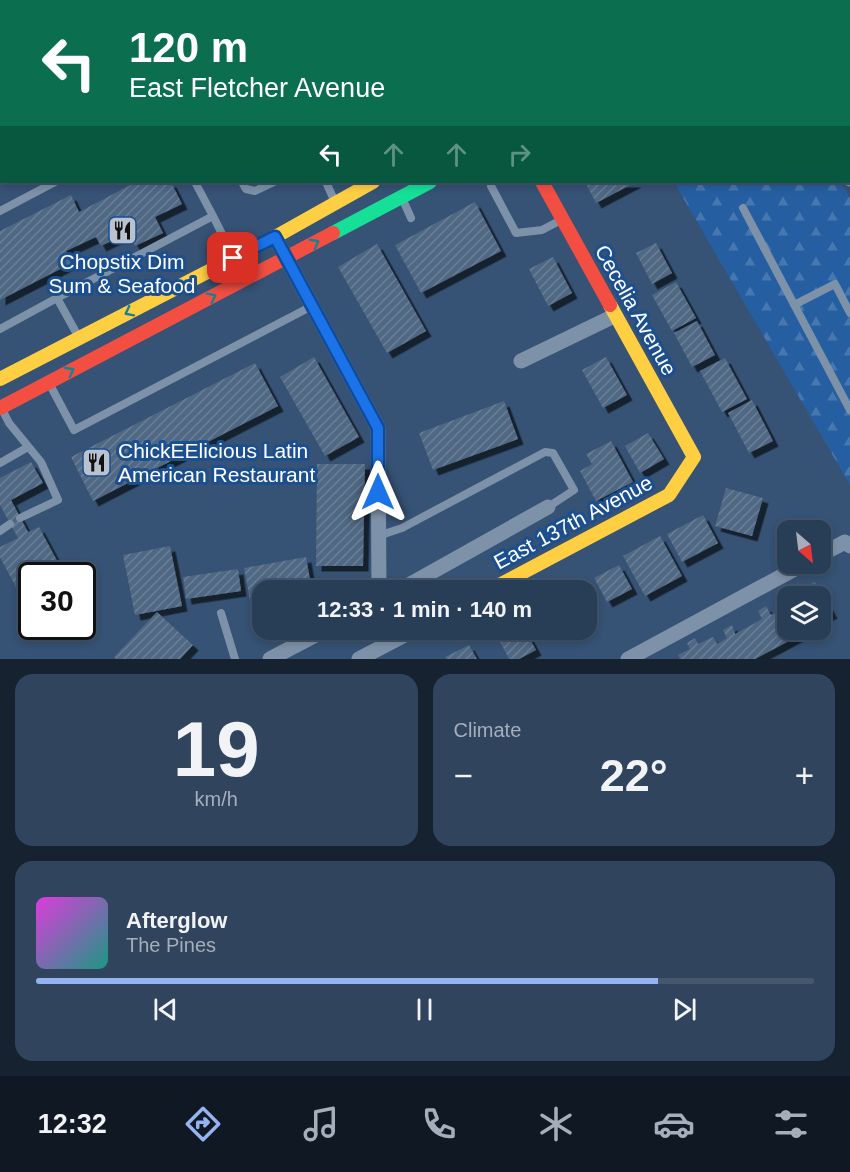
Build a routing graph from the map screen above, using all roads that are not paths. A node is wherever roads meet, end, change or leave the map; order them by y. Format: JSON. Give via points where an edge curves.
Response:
{"nodes":[{"id":1,"x":53,"y":183,"type":"edge"},
{"id":2,"x":196,"y":183,"type":"edge"},
{"id":3,"x":243,"y":183,"type":"edge"},
{"id":4,"x":272,"y":183,"type":"edge"},
{"id":5,"x":326,"y":183,"type":"edge"},
{"id":6,"x":371,"y":183,"type":"edge"},
{"id":7,"x":428,"y":183,"type":"edge"},
{"id":8,"x":543,"y":183,"type":"edge"},
{"id":9,"x":491,"y":186,"type":"dead end"},
{"id":10,"x":402,"y":196,"type":"junction"},
{"id":11,"x":335,"y":203,"type":"junction"},
{"id":12,"x":743,"y":208,"type":"dead end"},
{"id":13,"x":0,"y":211,"type":"edge"},
{"id":14,"x":213,"y":216,"type":"junction"},
{"id":15,"x":411,"y":218,"type":"dead end"},
{"id":16,"x":562,"y":219,"type":"junction"},
{"id":17,"x":275,"y":237,"type":"junction"},
{"id":18,"x":233,"y":258,"type":"junction"},
{"id":19,"x":287,"y":258,"type":"junction"},
{"id":20,"x":245,"y":281,"type":"junction"},
{"id":21,"x":57,"y":298,"type":"junction"},
{"id":22,"x":794,"y":305,"type":"junction"},
{"id":23,"x":312,"y":306,"type":"junction"},
{"id":24,"x":850,"y":313,"type":"edge"},
{"id":25,"x":614,"y":316,"type":"junction"},
{"id":26,"x":0,"y":329,"type":"edge"},
{"id":27,"x":79,"y":337,"type":"junction"},
{"id":28,"x":521,"y":361,"type":"dead end"},
{"id":29,"x":0,"y":379,"type":"edge"},
{"id":30,"x":48,"y":382,"type":"junction"},
{"id":31,"x":1,"y":408,"type":"edge"},
{"id":32,"x":850,"y":410,"type":"edge"},
{"id":33,"x":28,"y":447,"type":"junction"},
{"id":34,"x":694,"y":457,"type":"joint"},
{"id":35,"x":0,"y":463,"type":"edge"},
{"id":36,"x":548,"y":507,"type":"joint"},
{"id":37,"x":20,"y":518,"type":"dead end"},
{"id":38,"x":10,"y":524,"type":"dead end"},
{"id":39,"x":0,"y":531,"type":"edge"},
{"id":40,"x":378,"y":536,"type":"junction"},
{"id":41,"x":850,"y":546,"type":"edge"},
{"id":42,"x":831,"y":549,"type":"edge"},
{"id":43,"x":786,"y":574,"type":"edge"},
{"id":44,"x":379,"y":580,"type":"edge"},
{"id":45,"x":418,"y":580,"type":"edge"},
{"id":46,"x":509,"y":580,"type":"edge"},
{"id":47,"x":221,"y":613,"type":"dead end"},
{"id":48,"x":306,"y":640,"type":"edge"},
{"id":49,"x":395,"y":640,"type":"edge"},
{"id":50,"x":635,"y":657,"type":"edge"},
{"id":51,"x":235,"y":659,"type":"edge"},
{"id":52,"x":270,"y":659,"type":"edge"},
{"id":53,"x":359,"y":659,"type":"edge"}],
"edges":[{"from":1,"to":13,"type":"lane"},
{"from":2,"to":14,"type":"lane"},
{"from":3,"to":4,"type":"lane","via":[[246,189],[255,191]]},
{"from":5,"to":11,"type":"lane"},
{"from":6,"to":11,"type":"main road"},
{"from":7,"to":10,"type":"main road"},
{"from":8,"to":16,"type":"main road","name":"Cecelia Avenue"},
{"from":9,"to":16,"type":"lane","via":[[516,233],[542,230]]},
{"from":10,"to":15,"type":"lane"},
{"from":19,"to":10,"type":"main road","one_way":true},
{"from":11,"to":17,"type":"main road"},
{"from":12,"to":22,"type":"lane"},
{"from":14,"to":18,"type":"lane"},
{"from":14,"to":21,"type":"lane"},
{"from":16,"to":25,"type":"main road","name":"Cecelia Avenue"},
{"from":17,"to":18,"type":"main road"},
{"from":17,"to":19,"type":"street"},
{"from":18,"to":20,"type":"lane"},
{"from":18,"to":27,"type":"main road","one_way":true},
{"from":19,"to":20,"type":"main road"},
{"from":19,"to":23,"type":"street"},
{"from":30,"to":20,"type":"main road","one_way":true},
{"from":21,"to":26,"type":"lane"},
{"from":21,"to":27,"type":"lane"},
{"from":22,"to":24,"type":"lane","via":[[835,284]]},
{"from":22,"to":32,"type":"lane"},
{"from":23,"to":30,"type":"lane","via":[[74,430]]},
{"from":23,"to":40,"type":"street","via":[[378,428]]},
{"from":25,"to":28,"type":"street"},
{"from":25,"to":34,"type":"main road","name":"Cecelia Avenue"},
{"from":27,"to":29,"type":"main road"},
{"from":30,"to":31,"type":"main road"},
{"from":31,"to":33,"type":"lane"},
{"from":33,"to":35,"type":"lane"},
{"from":33,"to":37,"type":"lane","via":[[41,462],[58,500]]},
{"from":34,"to":46,"type":"main road","name":"East 137th Avenue","via":[[669,495]]},
{"from":36,"to":40,"type":"lane","via":[[574,490],[554,453],[545,452],[402,528]]},
{"from":36,"to":45,"type":"street"},
{"from":38,"to":39,"type":"lane"},
{"from":40,"to":44,"type":"street"},
{"from":41,"to":42,"type":"street","via":[[845,542]]},
{"from":43,"to":50,"type":"street"},
{"from":47,"to":51,"type":"lane"},
{"from":48,"to":52,"type":"street"},
{"from":49,"to":53,"type":"street"}]}
